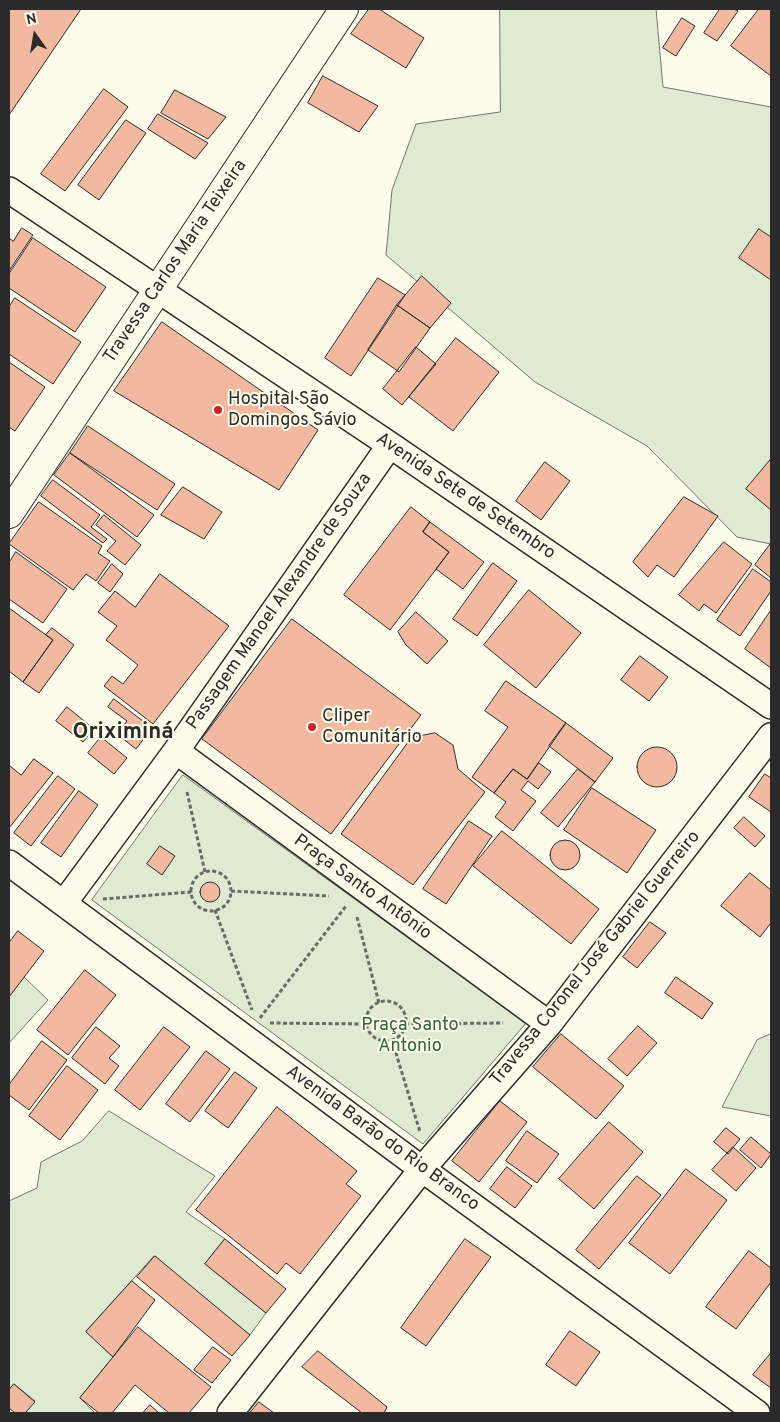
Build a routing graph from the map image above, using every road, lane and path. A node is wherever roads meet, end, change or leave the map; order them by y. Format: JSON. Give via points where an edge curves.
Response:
{"nodes":[{"id":1,"x":344,"y":9,"type":"edge"},
{"id":2,"x":9,"y":190,"type":"edge"},
{"id":3,"x":157,"y":290,"type":"junction"},
{"id":4,"x":390,"y":445,"type":"junction"},
{"id":5,"x":9,"y":514,"type":"edge"},
{"id":6,"x":771,"y":706,"type":"edge"},
{"id":7,"x":771,"y":736,"type":"edge"},
{"id":8,"x":176,"y":751,"type":"junction"},
{"id":9,"x":184,"y":784,"type":"dead end"},
{"id":10,"x":9,"y":863,"type":"edge"},
{"id":11,"x":205,"y":872,"type":"junction"},
{"id":12,"x":231,"y":890,"type":"junction"},
{"id":13,"x":191,"y":892,"type":"junction"},
{"id":14,"x":334,"y":896,"type":"dead end"},
{"id":15,"x":102,"y":899,"type":"dead end"},
{"id":16,"x":64,"y":903,"type":"junction"},
{"id":17,"x":346,"y":905,"type":"dead end"},
{"id":18,"x":215,"y":910,"type":"junction"},
{"id":19,"x":357,"y":917,"type":"dead end"},
{"id":20,"x":378,"y":1003,"type":"junction"},
{"id":21,"x":253,"y":1013,"type":"dead end"},
{"id":22,"x":507,"y":1023,"type":"dead end"},
{"id":23,"x":366,"y":1024,"type":"junction"},
{"id":24,"x":405,"y":1024,"type":"junction"},
{"id":25,"x":549,"y":1024,"type":"junction"},
{"id":26,"x":392,"y":1040,"type":"junction"},
{"id":27,"x":420,"y":1135,"type":"dead end"},
{"id":28,"x":422,"y":1169,"type":"junction"},
{"id":29,"x":230,"y":1413,"type":"edge"},
{"id":30,"x":757,"y":1413,"type":"edge"}],
"edges":[{"from":1,"to":3,"type":"street","name":"Travessa Carlos Maria Teixeira"},
{"from":2,"to":3,"type":"street","name":"Avenida Sete de Setembro"},
{"from":3,"to":4,"type":"street","name":"Avenida Sete de Setembro"},
{"from":3,"to":5,"type":"street","name":"Travessa Carlos Maria Teixeira"},
{"from":4,"to":6,"type":"street","name":"Avenida Sete de Setembro"},
{"from":4,"to":8,"type":"street","name":"Passagem Manoel Alexandre de Souza"},
{"from":7,"to":25,"type":"street","name":"Travessa Coronel José Gabriel Guerreiro"},
{"from":8,"to":16,"type":"street","name":"Passagem Manoel Alexandre de Souza"},
{"from":8,"to":25,"type":"street","name":"Praça Santo Antônio"},
{"from":9,"to":11,"type":"path"},
{"from":10,"to":16,"type":"street","name":"Avenida Barão do Rio Branco"},
{"from":11,"to":12,"type":"path","via":[[222,875]]},
{"from":11,"to":13,"type":"path","via":[[195,880]]},
{"from":12,"to":14,"type":"path"},
{"from":12,"to":18,"type":"path","via":[[227,903]]},
{"from":13,"to":15,"type":"path"},
{"from":13,"to":18,"type":"path","via":[[196,905]]},
{"from":16,"to":28,"type":"street","name":"Avenida Barão do Rio Branco"},
{"from":17,"to":23,"type":"path","via":[[256,1022]]},
{"from":18,"to":21,"type":"path"},
{"from":19,"to":20,"type":"path"},
{"from":20,"to":23,"type":"path","via":[[368,1012]]},
{"from":20,"to":24,"type":"path","via":[[398,1006],[403,1011]]},
{"from":22,"to":24,"type":"path"},
{"from":23,"to":26,"type":"path","via":[[377,1039]]},
{"from":24,"to":26,"type":"path","via":[[400,1035]]},
{"from":25,"to":28,"type":"street","name":"Travessa Coronel José Gabriel Guerreiro"},
{"from":26,"to":27,"type":"path"},
{"from":28,"to":29,"type":"street","name":"Travessa Coronel José Gabriel Guerreiro"},
{"from":28,"to":30,"type":"street","name":"Avenida Barão do Rio Branco"}]}
